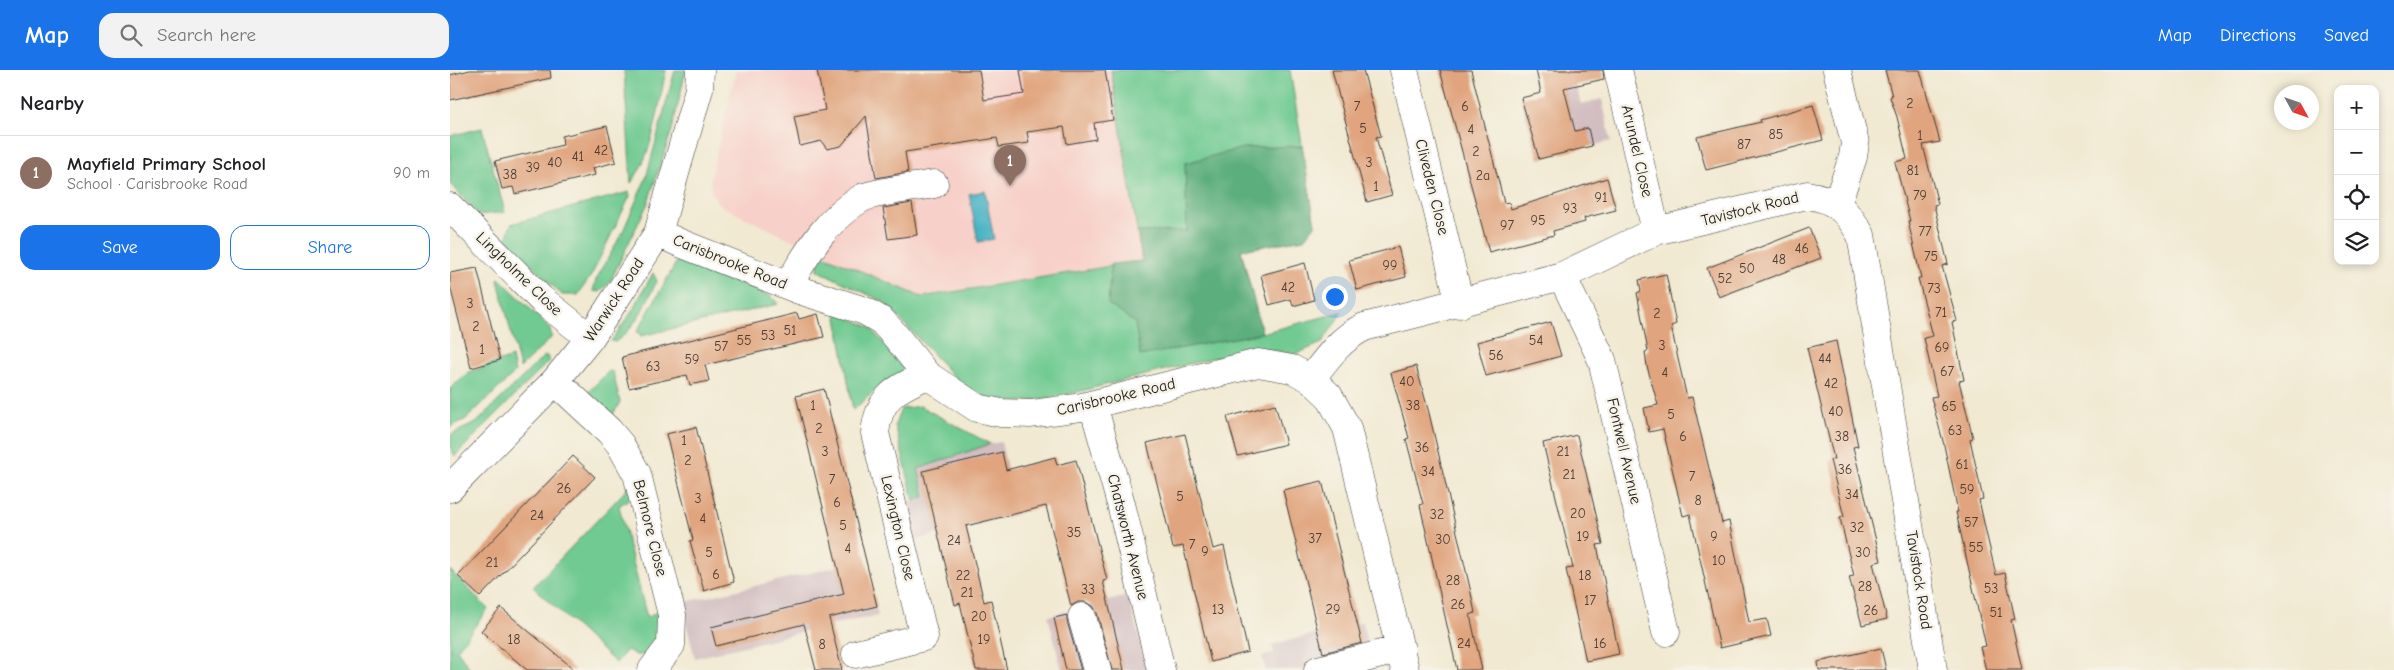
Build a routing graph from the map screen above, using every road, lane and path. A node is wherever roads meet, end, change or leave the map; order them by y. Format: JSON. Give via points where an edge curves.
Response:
{"nodes":[{"id":1,"x":700,"y":70,"type":"edge"},
{"id":2,"x":1404,"y":70,"type":"edge"},
{"id":3,"x":1618,"y":70,"type":"edge"},
{"id":4,"x":1837,"y":70,"type":"edge"},
{"id":5,"x":934,"y":184,"type":"dead end"},
{"id":6,"x":1837,"y":204,"type":"junction"},
{"id":7,"x":450,"y":207,"type":"edge"},
{"id":8,"x":1656,"y":232,"type":"junction"},
{"id":9,"x":658,"y":233,"type":"junction"},
{"id":10,"x":1562,"y":276,"type":"junction"},
{"id":11,"x":788,"y":285,"type":"junction"},
{"id":12,"x":1460,"y":304,"type":"junction"},
{"id":13,"x":590,"y":338,"type":"junction"},
{"id":14,"x":927,"y":375,"type":"junction"},
{"id":15,"x":1312,"y":379,"type":"junction"},
{"id":16,"x":555,"y":381,"type":"junction"},
{"id":17,"x":1092,"y":405,"type":"junction"},
{"id":18,"x":450,"y":488,"type":"edge"},
{"id":19,"x":1082,"y":617,"type":"dead end"},
{"id":20,"x":1666,"y":632,"type":"dead end"},
{"id":21,"x":856,"y":654,"type":"dead end"},
{"id":22,"x":1403,"y":659,"type":"edge"},
{"id":23,"x":652,"y":670,"type":"edge"},
{"id":24,"x":1097,"y":670,"type":"edge"},
{"id":25,"x":1161,"y":670,"type":"edge"},
{"id":26,"x":1318,"y":670,"type":"edge"},
{"id":27,"x":1933,"y":670,"type":"edge"}],
"edges":[{"from":1,"to":9,"type":"street","name":"Warwick Road","via":[[699,89]]},
{"from":2,"to":12,"type":"street","name":"Cliveden Close"},
{"from":3,"to":8,"type":"street","name":"Arundel Close"},
{"from":4,"to":6,"type":"street","via":[[1855,143]]},
{"from":5,"to":11,"type":"street","via":[[863,198],[830,223]]},
{"from":6,"to":8,"type":"street","name":"Tavistock Road","via":[[1807,195]]},
{"from":6,"to":27,"type":"street","name":"Tavistock Road","via":[[1861,235]]},
{"from":7,"to":13,"type":"street","name":"Lingholme Close","via":[[541,299]]},
{"from":8,"to":10,"type":"street","name":"Tavistock Road"},
{"from":9,"to":11,"type":"street","name":"Carisbrooke Road"},
{"from":9,"to":13,"type":"street","name":"Warwick Road"},
{"from":10,"to":12,"type":"street","name":"Tavistock Road"},
{"from":10,"to":20,"type":"street","name":"Fontwell Avenue","via":[[1602,360]]},
{"from":11,"to":14,"type":"street","name":"Carisbrooke Road","via":[[866,311],[882,321]]},
{"from":12,"to":15,"type":"street","name":"Tavistock Road","via":[[1364,327],[1350,334]]},
{"from":13,"to":16,"type":"street","name":"Warwick Road"},
{"from":14,"to":17,"type":"street","name":"Carisbrooke Road","via":[[976,408],[1001,413],[1031,414]]},
{"from":14,"to":21,"type":"street","name":"Lexington Close","via":[[900,387],[886,400],[877,415],[876,433],[924,637]]},
{"from":15,"to":17,"type":"street","name":"Carisbrooke Road","via":[[1292,369],[1258,363]]},
{"from":15,"to":22,"type":"street","name":"Carisbrooke Road","via":[[1329,396],[1348,428]]},
{"from":16,"to":18,"type":"street","name":"Warwick Road"},
{"from":16,"to":23,"type":"street","name":"Belmore Close","via":[[609,431],[638,474],[672,615],[671,645]]},
{"from":17,"to":25,"type":"street","name":"Chatsworth Avenue","via":[[1121,504]]},
{"from":19,"to":24,"type":"street"},
{"from":22,"to":26,"type":"street"}]}
